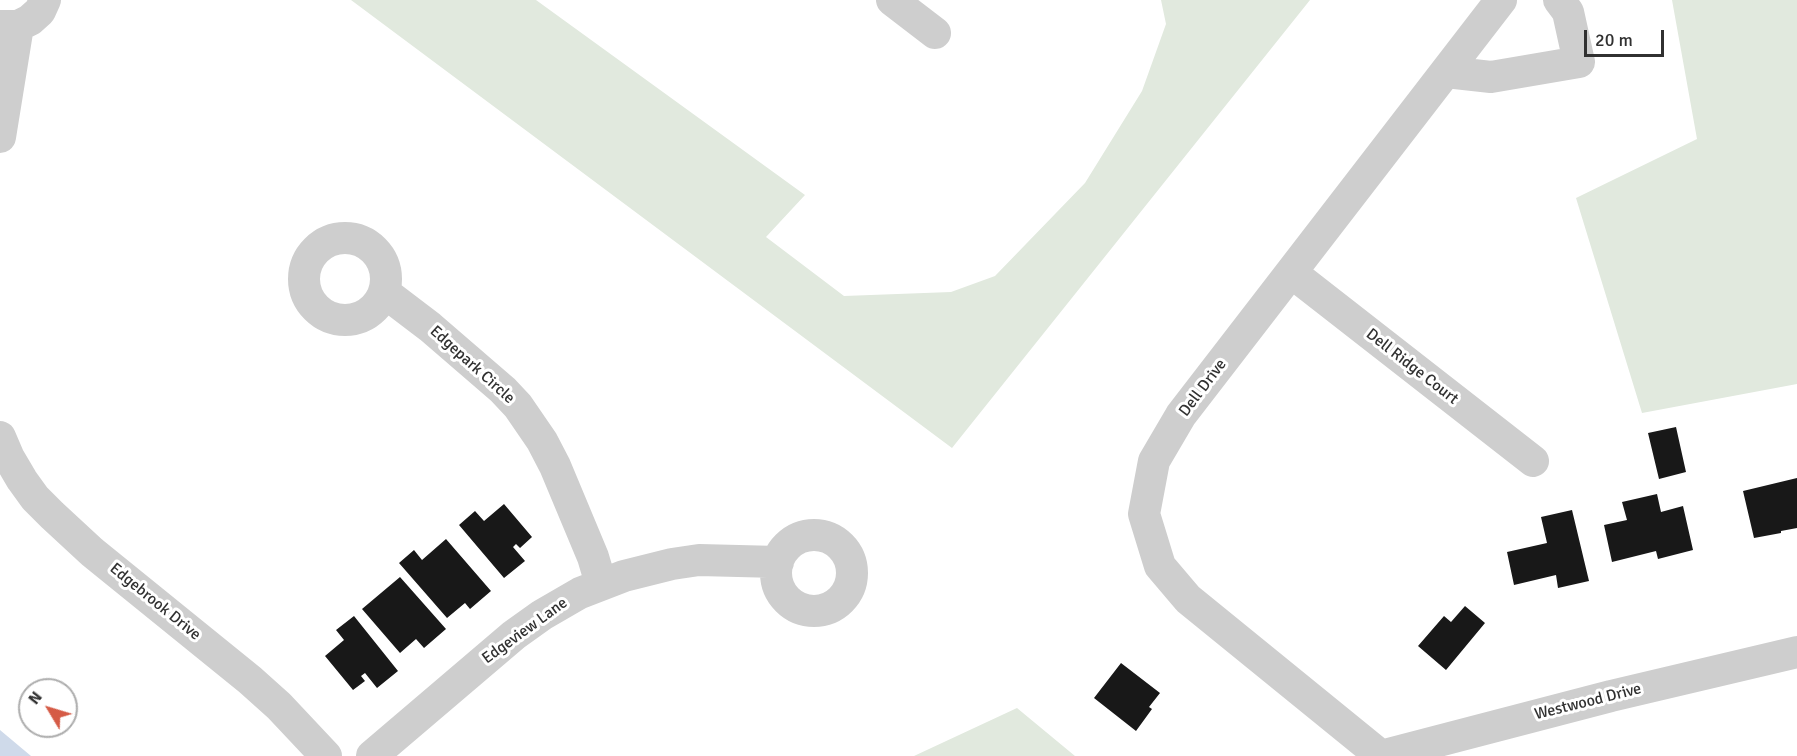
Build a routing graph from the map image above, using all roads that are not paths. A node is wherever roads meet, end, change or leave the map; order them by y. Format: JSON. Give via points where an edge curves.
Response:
{"nodes":[{"id":1,"x":45,"y":0,"type":"edge"},
{"id":2,"x":892,"y":0,"type":"edge"},
{"id":3,"x":1501,"y":0,"type":"edge"},
{"id":4,"x":1559,"y":0,"type":"edge"},
{"id":5,"x":9,"y":26,"type":"edge"},
{"id":6,"x":935,"y":33,"type":"dead end"},
{"id":7,"x":1446,"y":72,"type":"junction"},
{"id":8,"x":0,"y":137,"type":"edge"},
{"id":9,"x":1292,"y":273,"type":"junction"},
{"id":10,"x":384,"y":292,"type":"dead end"},
{"id":11,"x":0,"y":437,"type":"edge"},
{"id":12,"x":1533,"y":461,"type":"dead end"},
{"id":13,"x":778,"y":562,"type":"dead end"},
{"id":14,"x":601,"y":584,"type":"junction"},
{"id":15,"x":1797,"y":652,"type":"edge"},
{"id":16,"x":326,"y":756,"type":"edge"},
{"id":17,"x":372,"y":756,"type":"edge"},
{"id":18,"x":1381,"y":756,"type":"edge"}],
"edges":[{"from":1,"to":5,"type":"street","via":[[30,20]]},
{"from":2,"to":6,"type":"street"},
{"from":3,"to":7,"type":"street","name":"Dell Drive"},
{"from":4,"to":7,"type":"street","via":[[1568,12],[1579,62],[1491,77]]},
{"from":5,"to":8,"type":"street"},
{"from":7,"to":9,"type":"street","name":"Dell Drive"},
{"from":9,"to":12,"type":"street","name":"Dell Ridge Court"},
{"from":9,"to":18,"type":"street","name":"Dell Drive","via":[[1181,415],[1154,461],[1144,514],[1160,566],[1188,599]]},
{"from":10,"to":14,"type":"street","name":"Edgepark Circle","via":[[430,327],[518,406],[555,466]]},
{"from":11,"to":16,"type":"street","name":"Edgebrook Drive","via":[[22,480],[52,515],[250,680]]},
{"from":13,"to":14,"type":"street","name":"Edgeview Lane","via":[[699,560]]},
{"from":14,"to":17,"type":"street","name":"Edgeview Lane","via":[[561,603],[514,635]]},
{"from":15,"to":18,"type":"street","name":"Westwood Drive"}]}
